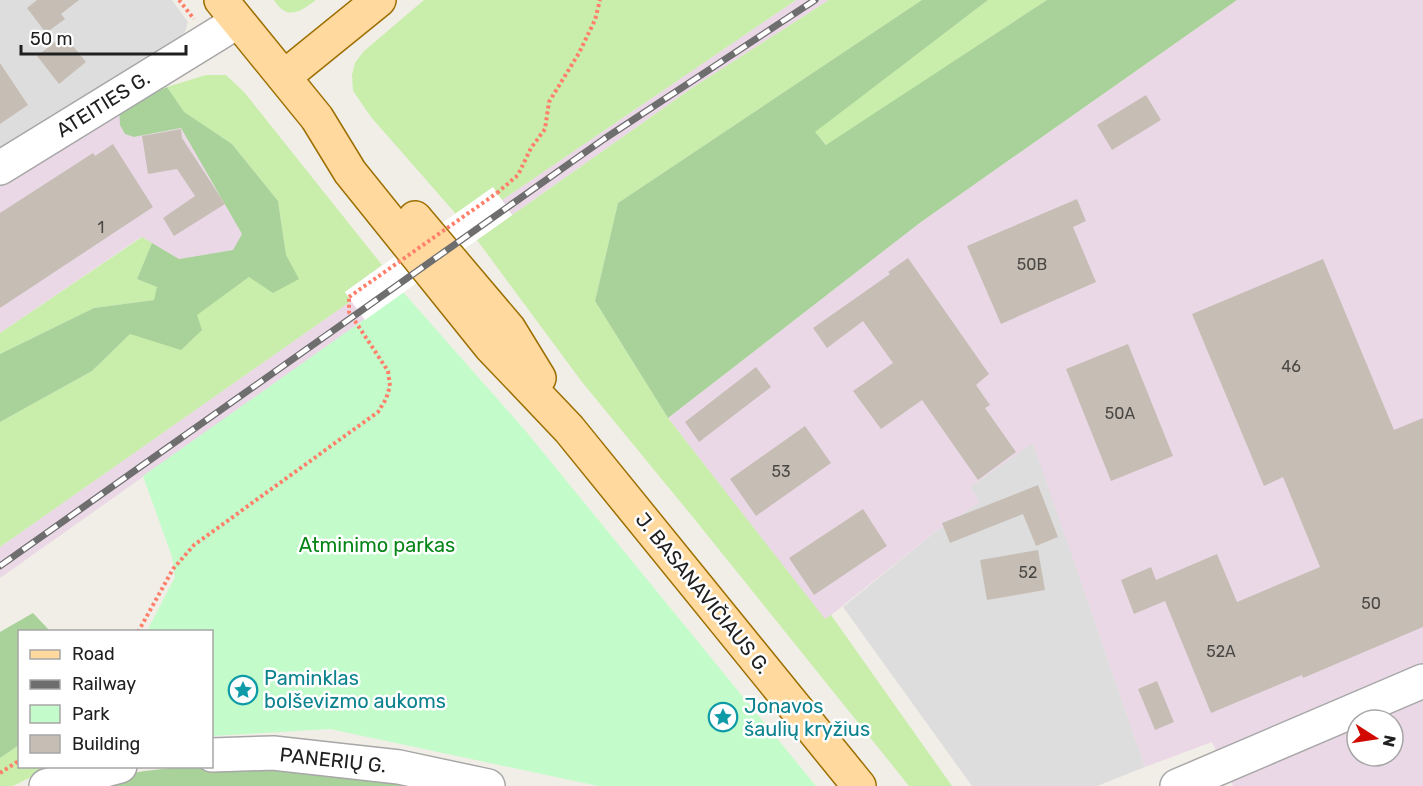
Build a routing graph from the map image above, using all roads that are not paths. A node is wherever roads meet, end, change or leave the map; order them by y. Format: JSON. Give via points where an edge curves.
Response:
{"nodes":[{"id":1,"x":379,"y":0,"type":"edge"},
{"id":2,"x":229,"y":11,"type":"edge"},
{"id":3,"x":284,"y":78,"type":"junction"},
{"id":4,"x":0,"y":168,"type":"edge"},
{"id":5,"x":1423,"y":681,"type":"edge"},
{"id":6,"x":213,"y":755,"type":"edge"},
{"id":7,"x":113,"y":768,"type":"edge"},
{"id":8,"x":46,"y":786,"type":"edge"},
{"id":9,"x":488,"y":786,"type":"edge"},
{"id":10,"x":860,"y":786,"type":"edge"},
{"id":11,"x":1177,"y":786,"type":"edge"}],
"edges":[{"from":1,"to":3,"type":"main road"},
{"from":2,"to":3,"type":"main road","name":"J. BASANAVIČIAUS G."},
{"from":2,"to":4,"type":"street","name":"ATEITIES G."},
{"from":3,"to":10,"type":"main road","name":"J. BASANAVIČIAUS G.","via":[[317,118],[350,172],[490,346],[569,429]]},
{"from":5,"to":11,"type":"street"},
{"from":6,"to":9,"type":"street","name":"PANERIŲ G.","via":[[273,753],[387,766]]},
{"from":7,"to":8,"type":"street"}]}
